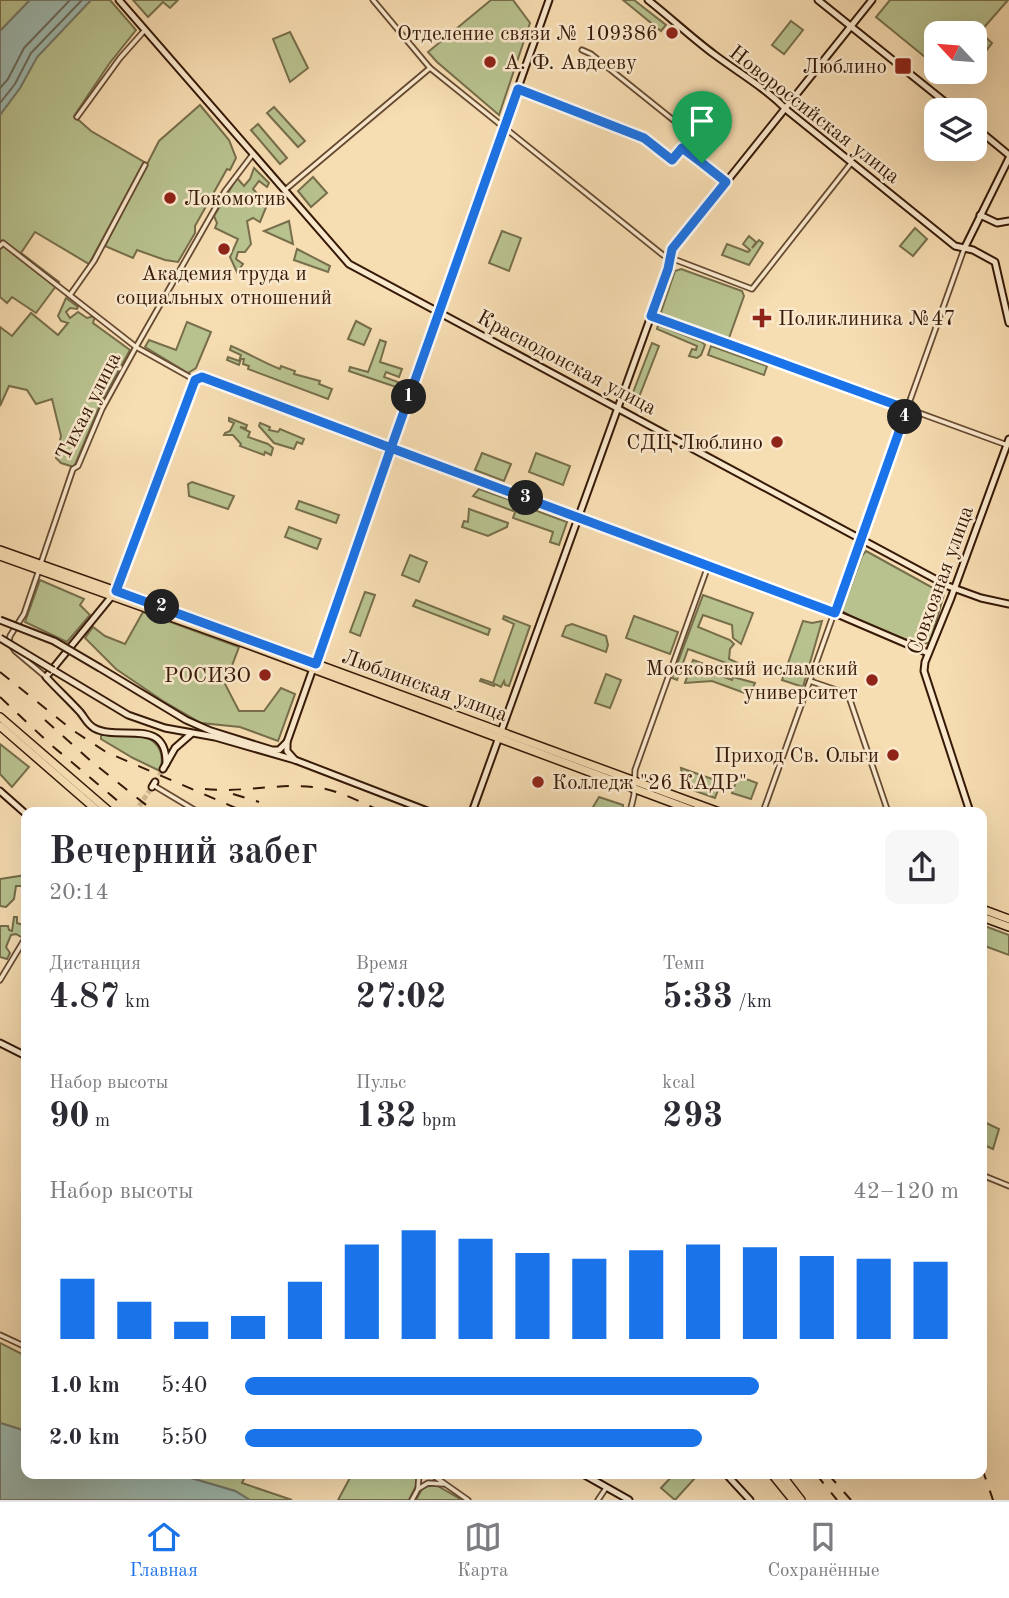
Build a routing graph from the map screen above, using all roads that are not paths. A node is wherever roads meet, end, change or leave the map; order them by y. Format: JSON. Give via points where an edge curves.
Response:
{"nodes":[{"id":1,"x":119,"y":0,"type":"edge"},
{"id":2,"x":373,"y":0,"type":"edge"},
{"id":3,"x":549,"y":0,"type":"edge"},
{"id":4,"x":648,"y":0,"type":"edge"},
{"id":5,"x":818,"y":0,"type":"edge"},
{"id":6,"x":872,"y":0,"type":"edge"},
{"id":7,"x":850,"y":26,"type":"junction"},
{"id":8,"x":145,"y":30,"type":"junction"},
{"id":9,"x":582,"y":50,"type":"dead end"},
{"id":10,"x":430,"y":68,"type":"junction"},
{"id":11,"x":518,"y":89,"type":"junction"},
{"id":12,"x":940,"y":98,"type":"edge"},
{"id":13,"x":785,"y":107,"type":"junction"},
{"id":14,"x":77,"y":117,"type":"dead end"},
{"id":15,"x":505,"y":128,"type":"junction"},
{"id":16,"x":987,"y":138,"type":"edge"},
{"id":17,"x":682,"y":148,"type":"junction"},
{"id":18,"x":253,"y":154,"type":"junction"},
{"id":19,"x":1009,"y":157,"type":"edge"},
{"id":20,"x":852,"y":162,"type":"junction"},
{"id":21,"x":145,"y":165,"type":"dead end"},
{"id":22,"x":726,"y":182,"type":"junction"},
{"id":23,"x":285,"y":190,"type":"junction"},
{"id":24,"x":980,"y":215,"type":"junction"},
{"id":25,"x":1009,"y":221,"type":"edge"},
{"id":26,"x":1,"y":245,"type":"edge"},
{"id":27,"x":964,"y":249,"type":"junction"},
{"id":28,"x":669,"y":258,"type":"junction"},
{"id":29,"x":71,"y":295,"type":"junction"},
{"id":30,"x":439,"y":312,"type":"junction"},
{"id":31,"x":651,"y":316,"type":"junction"},
{"id":32,"x":1009,"y":323,"type":"edge"},
{"id":33,"x":135,"y":347,"type":"junction"},
{"id":34,"x":195,"y":380,"type":"junction"},
{"id":35,"x":618,"y":407,"type":"junction"},
{"id":36,"x":907,"y":409,"type":"junction"},
{"id":37,"x":1008,"y":442,"type":"edge"},
{"id":38,"x":391,"y":448,"type":"junction"},
{"id":39,"x":578,"y":517,"type":"junction"},
{"id":40,"x":862,"y":538,"type":"junction"},
{"id":41,"x":0,"y":550,"type":"edge"},
{"id":42,"x":0,"y":556,"type":"edge"},
{"id":43,"x":708,"y":566,"type":"junction"},
{"id":44,"x":40,"y":567,"type":"junction"},
{"id":45,"x":954,"y":588,"type":"junction"},
{"id":46,"x":115,"y":593,"type":"junction"},
{"id":47,"x":1009,"y":604,"type":"edge"},
{"id":48,"x":835,"y":613,"type":"junction"},
{"id":49,"x":0,"y":621,"type":"edge"},
{"id":50,"x":0,"y":638,"type":"edge"},
{"id":51,"x":928,"y":653,"type":"junction"},
{"id":52,"x":315,"y":667,"type":"junction"},
{"id":53,"x":53,"y":669,"type":"junction"},
{"id":54,"x":46,"y":677,"type":"junction"},
{"id":55,"x":810,"y":681,"type":"junction"},
{"id":56,"x":58,"y":690,"type":"junction"},
{"id":57,"x":0,"y":717,"type":"edge"},
{"id":58,"x":0,"y":726,"type":"edge"},
{"id":59,"x":198,"y":734,"type":"junction"},
{"id":60,"x":499,"y":734,"type":"junction"},
{"id":61,"x":287,"y":741,"type":"junction"},
{"id":62,"x":162,"y":748,"type":"junction"},
{"id":63,"x":175,"y":748,"type":"junction"},
{"id":64,"x":295,"y":760,"type":"junction"},
{"id":65,"x":154,"y":784,"type":"dead end"},
{"id":66,"x":634,"y":784,"type":"junction"},
{"id":67,"x":0,"y":792,"type":"edge"},
{"id":68,"x":4,"y":800,"type":"edge"},
{"id":69,"x":94,"y":803,"type":"junction"},
{"id":70,"x":96,"y":807,"type":"edge"},
{"id":71,"x":101,"y":807,"type":"edge"},
{"id":72,"x":190,"y":807,"type":"edge"},
{"id":73,"x":417,"y":807,"type":"edge"},
{"id":74,"x":473,"y":807,"type":"edge"},
{"id":75,"x":631,"y":807,"type":"edge"},
{"id":76,"x":686,"y":807,"type":"edge"},
{"id":77,"x":704,"y":807,"type":"edge"},
{"id":78,"x":765,"y":807,"type":"edge"},
{"id":79,"x":886,"y":807,"type":"edge"},
{"id":80,"x":968,"y":807,"type":"edge"},
{"id":81,"x":21,"y":811,"type":"edge"},
{"id":82,"x":987,"y":911,"type":"edge"},
{"id":83,"x":987,"y":919,"type":"edge"},
{"id":84,"x":1009,"y":919,"type":"edge"},
{"id":85,"x":1009,"y":927,"type":"edge"},
{"id":86,"x":21,"y":945,"type":"edge"},
{"id":87,"x":0,"y":980,"type":"edge"},
{"id":88,"x":0,"y":1043,"type":"edge"},
{"id":89,"x":21,"y":1054,"type":"edge"},
{"id":90,"x":987,"y":1177,"type":"edge"},
{"id":91,"x":1009,"y":1186,"type":"edge"},
{"id":92,"x":0,"y":1335,"type":"edge"},
{"id":93,"x":21,"y":1346,"type":"edge"},
{"id":94,"x":419,"y":1479,"type":"edge"},
{"id":95,"x":437,"y":1479,"type":"edge"},
{"id":96,"x":591,"y":1479,"type":"edge"},
{"id":97,"x":731,"y":1479,"type":"edge"},
{"id":98,"x":776,"y":1479,"type":"edge"},
{"id":99,"x":785,"y":1479,"type":"edge"},
{"id":100,"x":445,"y":1485,"type":"junction"},
{"id":101,"x":606,"y":1488,"type":"junction"},
{"id":102,"x":418,"y":1489,"type":"junction"},
{"id":103,"x":412,"y":1500,"type":"edge"},
{"id":104,"x":468,"y":1500,"type":"edge"},
{"id":105,"x":598,"y":1500,"type":"edge"},
{"id":106,"x":629,"y":1500,"type":"edge"},
{"id":107,"x":750,"y":1500,"type":"edge"},
{"id":108,"x":793,"y":1500,"type":"edge"},
{"id":109,"x":801,"y":1500,"type":"edge"}],
"edges":[{"from":1,"to":8,"type":"main road","name":"Краснодонская улица"},
{"from":2,"to":10,"type":"street"},
{"from":3,"to":11,"type":"main road"},
{"from":4,"to":13,"type":"main road","name":"Новороссийская улица"},
{"from":5,"to":7,"type":"main road"},
{"from":6,"to":7,"type":"main road"},
{"from":7,"to":12,"type":"main road"},
{"from":7,"to":13,"type":"main road"},
{"from":8,"to":14,"type":"street"},
{"from":8,"to":18,"type":"main road","name":"Краснодонская улица"},
{"from":9,"to":17,"type":"street","via":[[692,135]]},
{"from":10,"to":15,"type":"street"},
{"from":10,"to":23,"type":"street"},
{"from":11,"to":15,"type":"main road"},
{"from":11,"to":17,"type":"street","via":[[644,138],[672,160]]},
{"from":13,"to":20,"type":"main road","name":"Новороссийская улица"},
{"from":13,"to":22,"type":"main road"},
{"from":15,"to":28,"type":"street"},
{"from":15,"to":30,"type":"main road"},
{"from":16,"to":19,"type":"main road"},
{"from":17,"to":22,"type":"street"},
{"from":18,"to":23,"type":"main road","name":"Краснодонская улица"},
{"from":18,"to":33,"type":"street","name":"Тихая улица","via":[[225,191]]},
{"from":19,"to":24,"type":"main road"},
{"from":20,"to":27,"type":"main road","name":"Новороссийская улица","via":[[955,247]]},
{"from":20,"to":28,"type":"street","via":[[752,289]]},
{"from":21,"to":29,"type":"street"},
{"from":22,"to":28,"type":"main road"},
{"from":23,"to":30,"type":"main road","name":"Краснодонская улица","via":[[349,264]]},
{"from":24,"to":25,"type":"main road","via":[[997,223]]},
{"from":24,"to":27,"type":"main road"},
{"from":26,"to":29,"type":"street"},
{"from":27,"to":32,"type":"main road","via":[[995,262]]},
{"from":27,"to":36,"type":"street"},
{"from":28,"to":31,"type":"main road"},
{"from":29,"to":33,"type":"street"},
{"from":30,"to":35,"type":"main road","name":"Краснодонская улица"},
{"from":30,"to":38,"type":"main road"},
{"from":31,"to":35,"type":"main road"},
{"from":31,"to":36,"type":"street"},
{"from":33,"to":34,"type":"street"},
{"from":33,"to":44,"type":"street","name":"Тихая улица","via":[[73,470]]},
{"from":34,"to":38,"type":"main road","via":[[202,377]]},
{"from":34,"to":46,"type":"main road"},
{"from":35,"to":39,"type":"main road"},
{"from":35,"to":40,"type":"main road","name":"Краснодонская улица"},
{"from":36,"to":37,"type":"street"},
{"from":36,"to":40,"type":"street"},
{"from":37,"to":45,"type":"main road","name":"Совхозная улица"},
{"from":38,"to":39,"type":"main road"},
{"from":38,"to":52,"type":"main road"},
{"from":39,"to":43,"type":"main road"},
{"from":39,"to":60,"type":"main road"},
{"from":40,"to":45,"type":"main road","name":"Краснодонская улица"},
{"from":40,"to":48,"type":"street"},
{"from":41,"to":44,"type":"main road","name":"Люблинская улица"},
{"from":42,"to":44,"type":"main road","name":"Люблинская улица"},
{"from":43,"to":48,"type":"main road"},
{"from":43,"to":66,"type":"street","via":[[635,770]]},
{"from":44,"to":46,"type":"main road","name":"Люблинская улица"},
{"from":44,"to":54,"type":"street","name":"Тихая улица","via":[[22,619],[9,639],[15,651]]},
{"from":45,"to":47,"type":"main road","name":"Краснодонская улица"},
{"from":45,"to":51,"type":"main road","name":"Совхозная улица"},
{"from":46,"to":52,"type":"main road","name":"Люблинская улица"},
{"from":46,"to":53,"type":"main road"},
{"from":48,"to":51,"type":"main road"},
{"from":48,"to":55,"type":"street"},
{"from":49,"to":61,"type":"main road","bridge":true,"via":[[54,641],[211,731],[272,750]]},
{"from":50,"to":59,"type":"main road","bridge":true,"via":[[128,716]]},
{"from":51,"to":80,"type":"main road","name":"Совхозная улица","via":[[924,671]]},
{"from":52,"to":60,"type":"main road","name":"Люблинская улица"},
{"from":52,"to":61,"type":"main road"},
{"from":53,"to":54,"type":"main road"},
{"from":53,"to":56,"type":"main road","via":[[50,677]]},
{"from":54,"to":56,"type":"main road"},
{"from":55,"to":78,"type":"street"},
{"from":55,"to":79,"type":"street","via":[[848,694]]},
{"from":56,"to":62,"type":"main road","via":[[96,729],[146,733]]},
{"from":57,"to":69,"type":"main road"},
{"from":58,"to":69,"type":"main road"},
{"from":59,"to":63,"type":"main road","via":[[186,737]]},
{"from":59,"to":64,"type":"main road"},
{"from":60,"to":66,"type":"main road","name":"Люблинская улица"},
{"from":60,"to":74,"type":"main road"},
{"from":61,"to":64,"type":"main road","via":[[289,755]]},
{"from":62,"to":63,"type":"main road"},
{"from":62,"to":63,"type":"main road","via":[[165,767]]},
{"from":64,"to":73,"type":"main road"},
{"from":65,"to":72,"type":"street"},
{"from":66,"to":75,"type":"street"},
{"from":66,"to":76,"type":"main road","name":"Люблинская улица"},
{"from":66,"to":77,"type":"main road","name":"Люблинская улица"},
{"from":67,"to":68,"type":"main road"},
{"from":68,"to":81,"type":"main road"},
{"from":69,"to":70,"type":"main road"},
{"from":69,"to":71,"type":"main road"},
{"from":82,"to":84,"type":"main road"},
{"from":83,"to":85,"type":"main road"},
{"from":86,"to":87,"type":"street"},
{"from":88,"to":89,"type":"main road"},
{"from":90,"to":91,"type":"street"},
{"from":92,"to":93,"type":"street"},
{"from":94,"to":102,"type":"street"},
{"from":95,"to":100,"type":"street"},
{"from":96,"to":101,"type":"main road"},
{"from":97,"to":107,"type":"main road"},
{"from":98,"to":108,"type":"main road"},
{"from":99,"to":109,"type":"main road"},
{"from":100,"to":102,"type":"street","via":[[428,1483]]},
{"from":100,"to":104,"type":"street"},
{"from":101,"to":105,"type":"street"},
{"from":101,"to":106,"type":"main road"},
{"from":102,"to":103,"type":"street"}]}
